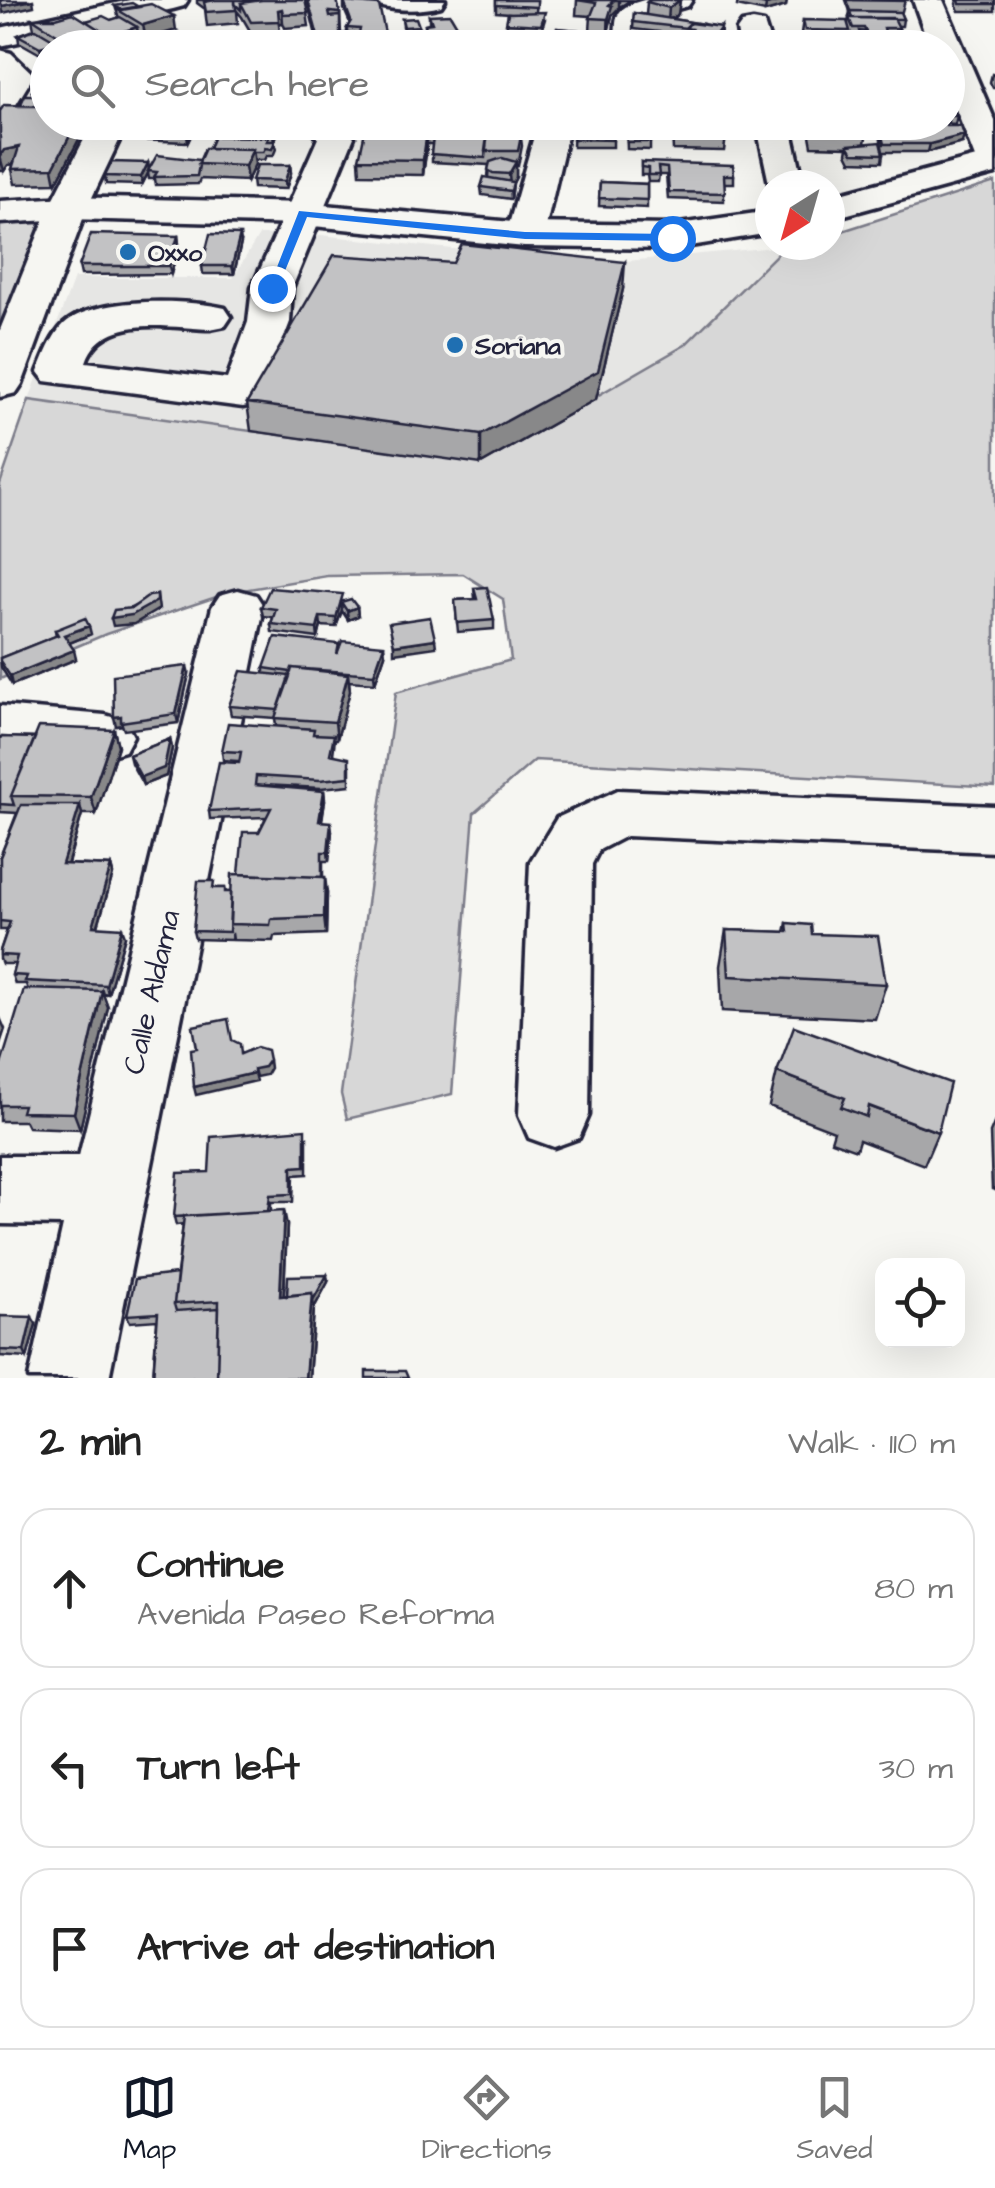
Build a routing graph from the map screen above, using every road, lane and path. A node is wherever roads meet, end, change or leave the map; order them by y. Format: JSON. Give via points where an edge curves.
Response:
{"nodes":[{"id":1,"x":173,"y":0,"type":"edge"},
{"id":2,"x":390,"y":0,"type":"edge"},
{"id":3,"x":430,"y":0,"type":"edge"},
{"id":4,"x":677,"y":0,"type":"edge"},
{"id":5,"x":928,"y":0,"type":"edge"},
{"id":6,"x":33,"y":30,"type":"edge"},
{"id":7,"x":632,"y":30,"type":"edge"},
{"id":8,"x":940,"y":30,"type":"edge"},
{"id":9,"x":30,"y":31,"type":"edge"},
{"id":10,"x":0,"y":37,"type":"edge"},
{"id":11,"x":0,"y":60,"type":"edge"},
{"id":12,"x":965,"y":92,"type":"edge"},
{"id":13,"x":0,"y":104,"type":"edge"},
{"id":14,"x":102,"y":140,"type":"edge"},
{"id":15,"x":335,"y":140,"type":"edge"},
{"id":16,"x":549,"y":140,"type":"edge"},
{"id":17,"x":776,"y":140,"type":"edge"},
{"id":18,"x":995,"y":163,"type":"edge"},
{"id":19,"x":783,"y":170,"type":"edge"},
{"id":20,"x":845,"y":204,"type":"edge"},
{"id":21,"x":68,"y":208,"type":"junction"},
{"id":22,"x":0,"y":212,"type":"edge"},
{"id":23,"x":302,"y":214,"type":"junction"},
{"id":24,"x":755,"y":224,"type":"edge"},
{"id":25,"x":525,"y":235,"type":"junction"},
{"id":26,"x":210,"y":317,"type":"dead end"},
{"id":27,"x":0,"y":384,"type":"edge"},
{"id":28,"x":238,"y":607,"type":"dead end"},
{"id":29,"x":0,"y":726,"type":"edge"},
{"id":30,"x":105,"y":736,"type":"edge"},
{"id":31,"x":995,"y":829,"type":"edge"},
{"id":32,"x":554,"y":1116,"type":"dead end"},
{"id":33,"x":0,"y":1190,"type":"edge"},
{"id":34,"x":106,"y":1191,"type":"junction"},
{"id":35,"x":69,"y":1378,"type":"edge"}],
"edges":[{"from":1,"to":6,"type":"street"},
{"from":2,"to":3,"type":"street"},
{"from":4,"to":7,"type":"street","via":[[632,13]]},
{"from":5,"to":8,"type":"street"},
{"from":9,"to":10,"type":"street"},
{"from":11,"to":13,"type":"street","via":[[18,75]]},
{"from":12,"to":18,"type":"street"},
{"from":14,"to":21,"type":"street"},
{"from":15,"to":23,"type":"street"},
{"from":16,"to":25,"type":"street"},
{"from":17,"to":19,"type":"street"},
{"from":18,"to":20,"type":"street"},
{"from":21,"to":22,"type":"street"},
{"from":21,"to":23,"type":"street"},
{"from":21,"to":27,"type":"street"},
{"from":23,"to":25,"type":"street"},
{"from":23,"to":26,"type":"street","via":[[272,288],[269,322],[243,394],[60,372],[77,333],[95,322]]},
{"from":24,"to":25,"type":"street","via":[[672,238]]},
{"from":28,"to":34,"type":"street","name":"Calle Aldama"},
{"from":29,"to":30,"type":"street"},
{"from":31,"to":32,"type":"street","via":[[618,813],[578,834],[561,862]]},
{"from":33,"to":34,"type":"street"},
{"from":34,"to":35,"type":"street","name":"Calle Aldama"}]}
